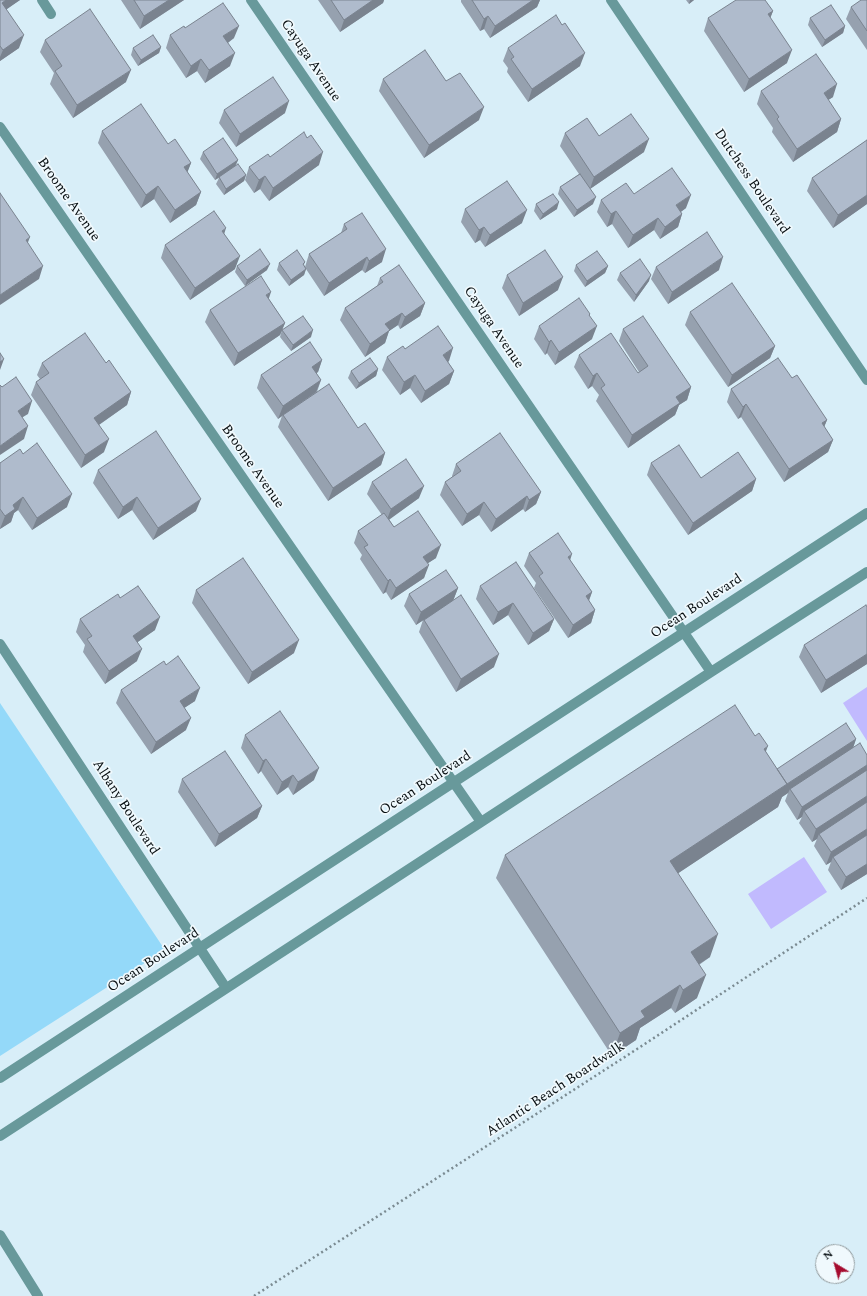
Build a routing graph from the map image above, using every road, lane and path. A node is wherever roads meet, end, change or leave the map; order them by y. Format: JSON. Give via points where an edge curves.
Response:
{"nodes":[{"id":1,"x":42,"y":0,"type":"edge"},
{"id":2,"x":251,"y":0,"type":"edge"},
{"id":3,"x":611,"y":0,"type":"edge"},
{"id":4,"x":51,"y":14,"type":"dead end"},
{"id":5,"x":0,"y":127,"type":"edge"},
{"id":6,"x":867,"y":380,"type":"edge"},
{"id":7,"x":867,"y":513,"type":"edge"},
{"id":8,"x":867,"y":572,"type":"edge"},
{"id":9,"x":684,"y":632,"type":"junction"},
{"id":10,"x":0,"y":644,"type":"edge"},
{"id":11,"x":711,"y":672,"type":"junction"},
{"id":12,"x":454,"y":782,"type":"junction"},
{"id":13,"x":481,"y":822,"type":"junction"},
{"id":14,"x":867,"y":898,"type":"edge"},
{"id":15,"x":200,"y":948,"type":"junction"},
{"id":16,"x":226,"y":988,"type":"junction"},
{"id":17,"x":0,"y":1078,"type":"edge"},
{"id":18,"x":0,"y":1136,"type":"edge"},
{"id":19,"x":0,"y":1235,"type":"edge"},
{"id":20,"x":38,"y":1296,"type":"edge"},
{"id":21,"x":254,"y":1296,"type":"edge"}],
"edges":[{"from":1,"to":4,"type":"street"},
{"from":2,"to":9,"type":"street","name":"Cayuga Avenue"},
{"from":3,"to":6,"type":"street","name":"Dutchess Boulevard"},
{"from":5,"to":12,"type":"street","name":"Broome Avenue"},
{"from":7,"to":9,"type":"street","name":"Ocean Boulevard"},
{"from":8,"to":11,"type":"street"},
{"from":9,"to":11,"type":"street","name":"Cayuga Avenue"},
{"from":9,"to":12,"type":"street","name":"Ocean Boulevard"},
{"from":10,"to":15,"type":"street","name":"Albany Boulevard"},
{"from":11,"to":13,"type":"street"},
{"from":12,"to":13,"type":"street","name":"Broome Avenue"},
{"from":12,"to":15,"type":"street","name":"Ocean Boulevard"},
{"from":13,"to":16,"type":"street"},
{"from":14,"to":21,"type":"path","name":"Atlantic Beach Boardwalk"},
{"from":15,"to":16,"type":"street","name":"Albany Boulevard"},
{"from":15,"to":17,"type":"street","name":"Ocean Boulevard"},
{"from":16,"to":18,"type":"street"},
{"from":19,"to":20,"type":"street"}]}
